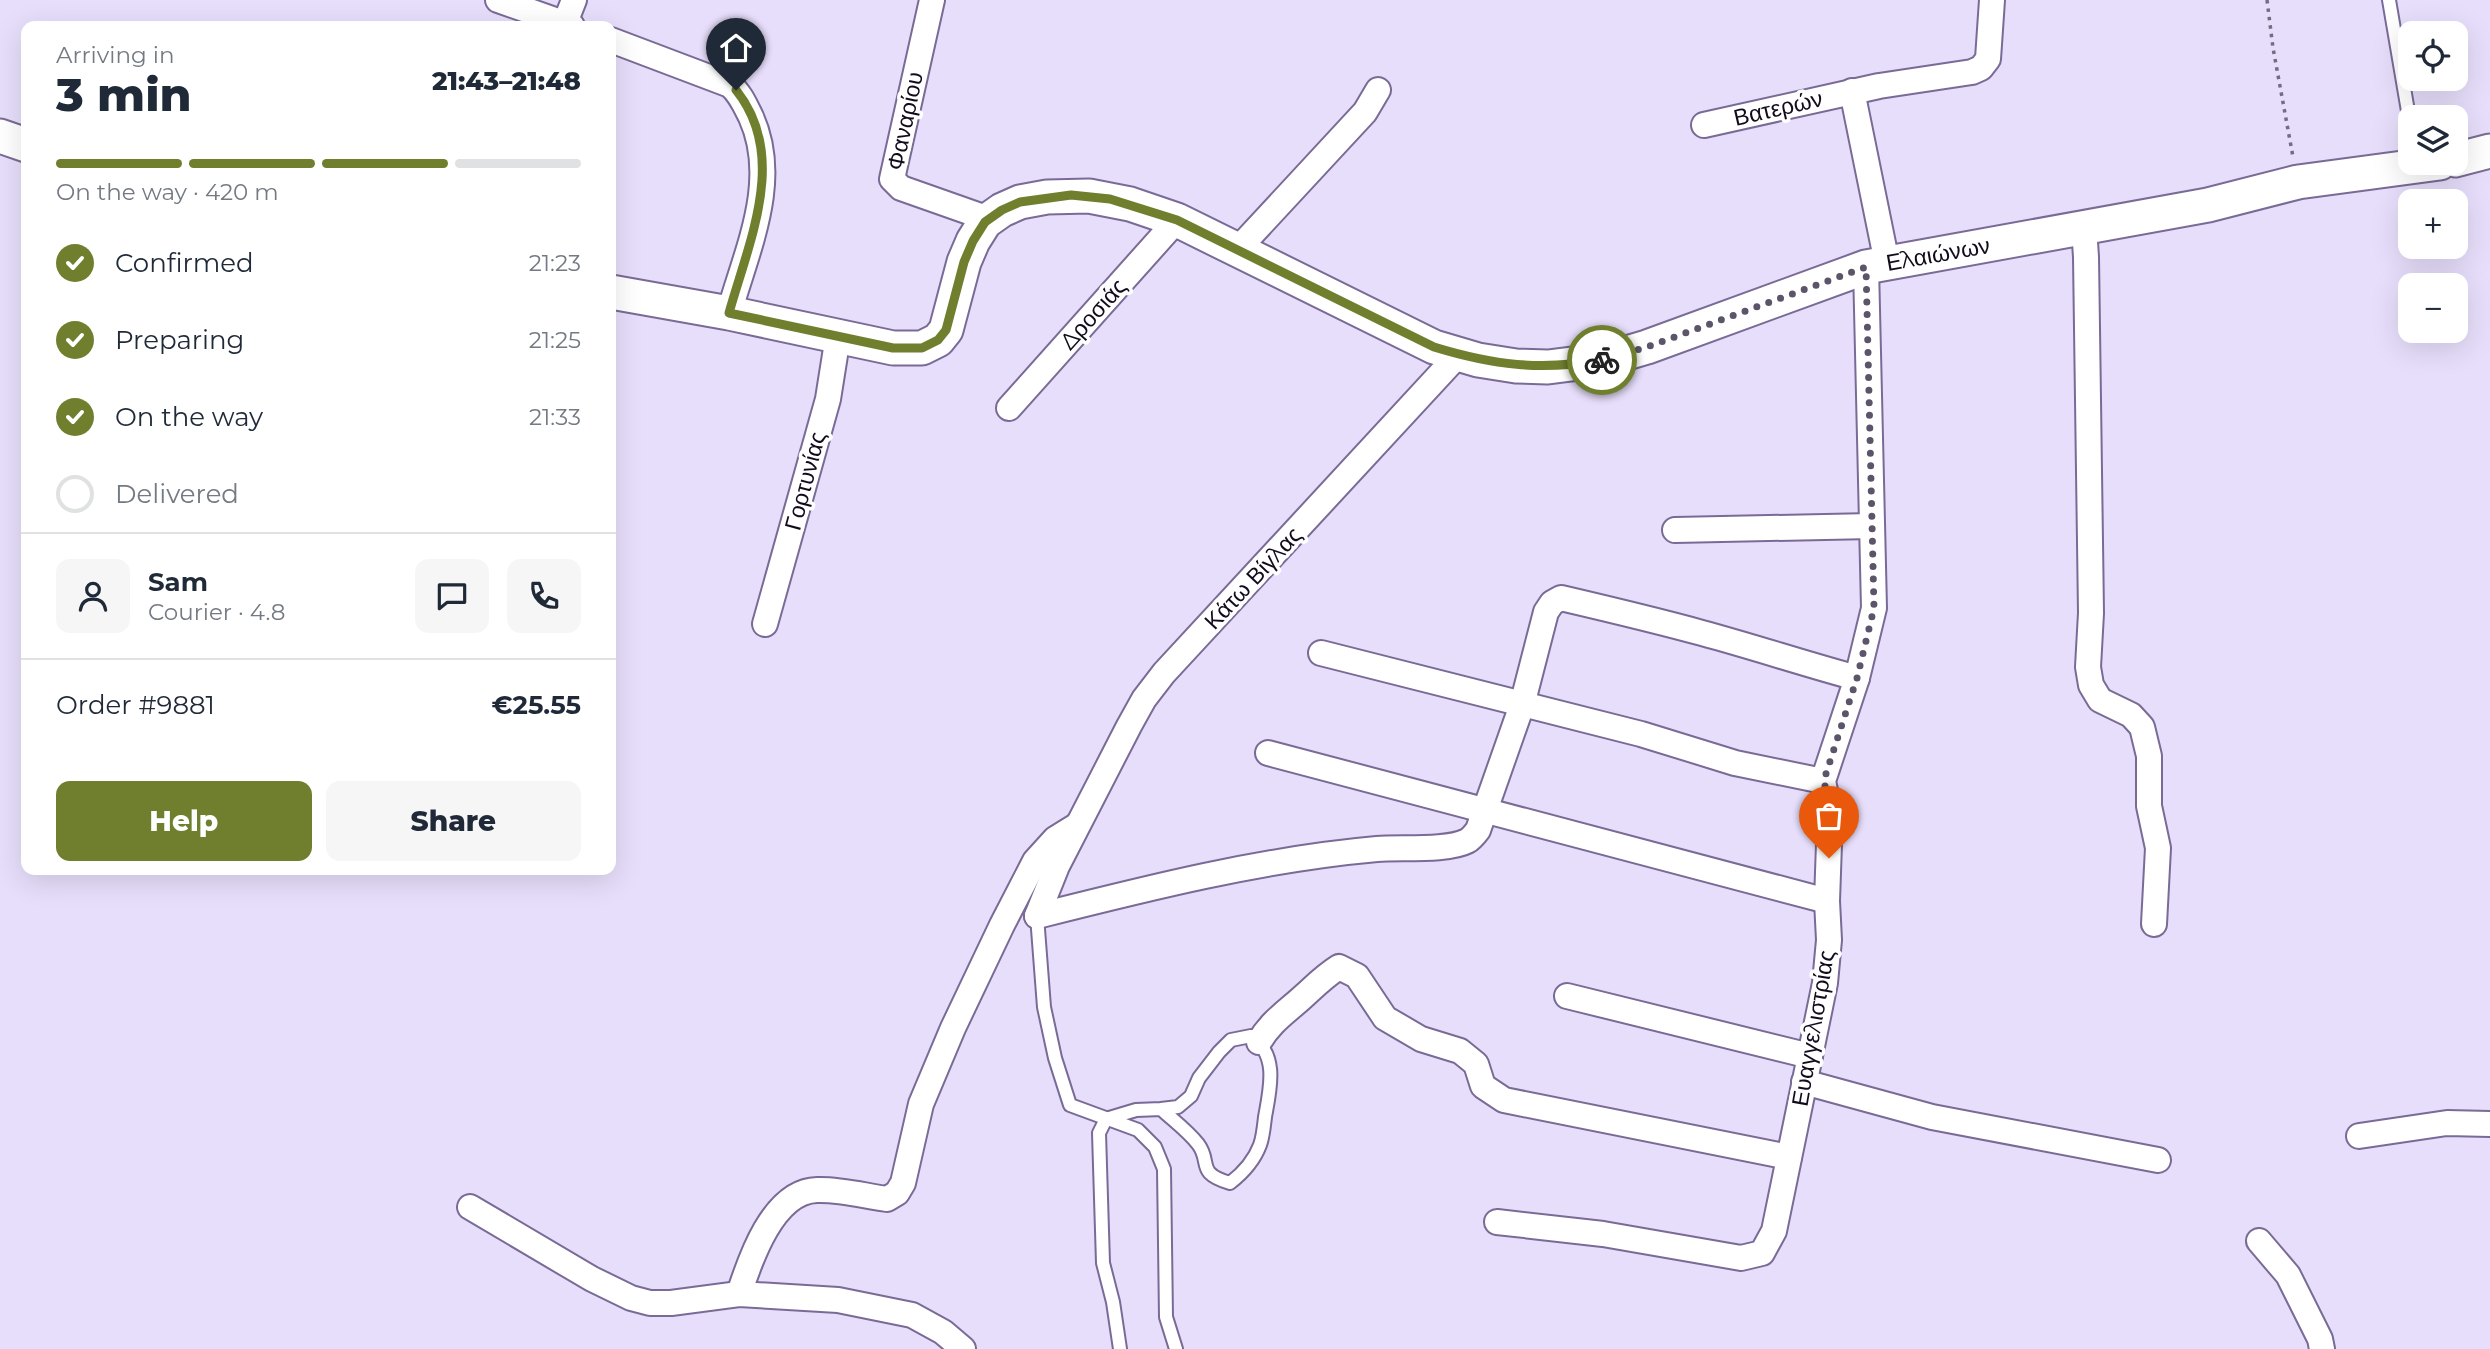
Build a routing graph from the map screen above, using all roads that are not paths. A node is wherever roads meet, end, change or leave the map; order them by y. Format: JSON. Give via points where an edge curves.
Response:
{"nodes":[{"id":1,"x":498,"y":0,"type":"edge"},
{"id":2,"x":574,"y":0,"type":"edge"},
{"id":3,"x":932,"y":0,"type":"edge"},
{"id":4,"x":1992,"y":0,"type":"edge"},
{"id":5,"x":2389,"y":0,"type":"edge"},
{"id":6,"x":558,"y":21,"type":"edge"},
{"id":7,"x":570,"y":21,"type":"edge"},
{"id":8,"x":616,"y":42,"type":"edge"},
{"id":9,"x":1378,"y":90,"type":"dead end"},
{"id":10,"x":1852,"y":91,"type":"junction"},
{"id":11,"x":2407,"y":105,"type":"edge"},
{"id":12,"x":1704,"y":125,"type":"dead end"},
{"id":13,"x":0,"y":136,"type":"edge"},
{"id":14,"x":21,"y":143,"type":"edge"},
{"id":15,"x":2490,"y":151,"type":"edge"},
{"id":16,"x":2468,"y":157,"type":"edge"},
{"id":17,"x":2398,"y":168,"type":"edge"},
{"id":18,"x":989,"y":219,"type":"junction"},
{"id":19,"x":1177,"y":220,"type":"junction"},
{"id":20,"x":2084,"y":227,"type":"junction"},
{"id":21,"x":1238,"y":249,"type":"junction"},
{"id":22,"x":1877,"y":265,"type":"junction"},
{"id":23,"x":616,"y":293,"type":"edge"},
{"id":24,"x":729,"y":313,"type":"junction"},
{"id":25,"x":838,"y":336,"type":"junction"},
{"id":26,"x":1459,"y":355,"type":"junction"},
{"id":27,"x":1009,"y":408,"type":"dead end"},
{"id":28,"x":1872,"y":526,"type":"junction"},
{"id":29,"x":1675,"y":530,"type":"dead end"},
{"id":30,"x":765,"y":624,"type":"dead end"},
{"id":31,"x":1321,"y":653,"type":"dead end"},
{"id":32,"x":1857,"y":678,"type":"junction"},
{"id":33,"x":1522,"y":705,"type":"junction"},
{"id":34,"x":1268,"y":752,"type":"dead end"},
{"id":35,"x":1824,"y":780,"type":"junction"},
{"id":36,"x":1486,"y":809,"type":"junction"},
{"id":37,"x":1078,"y":824,"type":"junction"},
{"id":38,"x":1827,"y":901,"type":"junction"},
{"id":39,"x":1037,"y":916,"type":"junction"},
{"id":40,"x":2154,"y":924,"type":"dead end"},
{"id":41,"x":1567,"y":996,"type":"dead end"},
{"id":42,"x":1259,"y":1042,"type":"junction"},
{"id":43,"x":1810,"y":1056,"type":"junction"},
{"id":44,"x":1804,"y":1082,"type":"junction"},
{"id":45,"x":1161,"y":1110,"type":"junction"},
{"id":46,"x":1106,"y":1119,"type":"junction"},
{"id":47,"x":2490,"y":1124,"type":"edge"},
{"id":48,"x":2359,"y":1136,"type":"dead end"},
{"id":49,"x":1789,"y":1157,"type":"junction"},
{"id":50,"x":2158,"y":1160,"type":"dead end"},
{"id":51,"x":470,"y":1207,"type":"dead end"},
{"id":52,"x":1497,"y":1222,"type":"dead end"},
{"id":53,"x":2259,"y":1241,"type":"dead end"},
{"id":54,"x":739,"y":1294,"type":"junction"},
{"id":55,"x":963,"y":1349,"type":"edge"},
{"id":56,"x":1120,"y":1349,"type":"edge"},
{"id":57,"x":1176,"y":1349,"type":"edge"},
{"id":58,"x":2322,"y":1349,"type":"edge"}],
"edges":[{"from":1,"to":6,"type":"street"},
{"from":2,"to":7,"type":"street"},
{"from":3,"to":18,"type":"street","name":"Φαναρίου","via":[[892,179],[901,188]]},
{"from":4,"to":10,"type":"street","name":"Βατερών","via":[[1988,59],[1981,68]]},
{"from":5,"to":11,"type":"lane"},
{"from":8,"to":24,"type":"street","via":[[730,85],[751,117],[763,156],[763,182]]},
{"from":9,"to":21,"type":"street","via":[[1364,112]]},
{"from":10,"to":12,"type":"street","name":"Βατερών"},
{"from":10,"to":22,"type":"street"},
{"from":13,"to":14,"type":"main road"},
{"from":15,"to":16,"type":"main road"},
{"from":17,"to":20,"type":"main road","name":"Ελαιώνων","via":[[2298,182],[2208,205]]},
{"from":18,"to":19,"type":"main road","name":"Ελαιώνων","via":[[1020,202],[1071,195],[1110,199]]},
{"from":18,"to":25,"type":"main road","name":"Ελαιώνων","via":[[968,250],[948,325],[938,340],[907,350]]},
{"from":19,"to":21,"type":"main road","name":"Ελαιώνων"},
{"from":19,"to":27,"type":"street","name":"Δροσιάς"},
{"from":20,"to":22,"type":"main road","name":"Ελαιώνων"},
{"from":20,"to":40,"type":"street","via":[[2088,667],[2100,700],[2131,715],[2143,727],[2149,756],[2149,806],[2158,848]]},
{"from":21,"to":26,"type":"main road","name":"Ελαιώνων","via":[[1414,339]]},
{"from":22,"to":26,"type":"main road","name":"Ελαιώνων","via":[[1603,360],[1531,367]]},
{"from":22,"to":28,"type":"street"},
{"from":23,"to":24,"type":"main road","name":"Ελαιώνων"},
{"from":24,"to":25,"type":"main road","name":"Ελαιώνων"},
{"from":25,"to":30,"type":"street","name":"Γορτυνίας","via":[[828,399]]},
{"from":26,"to":37,"type":"street","name":"Κάτω Βίγλας","via":[[1164,673],[1129,726]]},
{"from":28,"to":29,"type":"street"},
{"from":28,"to":32,"type":"street","via":[[1874,608]]},
{"from":31,"to":33,"type":"street"},
{"from":32,"to":33,"type":"street","via":[[1561,598],[1546,612]]},
{"from":32,"to":35,"type":"street"},
{"from":33,"to":35,"type":"street","via":[[1735,763]]},
{"from":33,"to":36,"type":"street"},
{"from":34,"to":36,"type":"street"},
{"from":35,"to":38,"type":"street","name":"Ευαγγελιστρίας","via":[[1830,815]]},
{"from":36,"to":38,"type":"street"},
{"from":36,"to":39,"type":"street","via":[[1468,841],[1452,845],[1376,849],[1275,864],[1167,883]]},
{"from":37,"to":39,"type":"street","name":"Κάτω Βίγλας"},
{"from":37,"to":54,"type":"street","via":[[1039,855],[1002,925],[920,1104],[897,1193],[887,1199],[814,1190],[789,1200],[752,1254]]},
{"from":38,"to":43,"type":"street","name":"Ευαγγελιστρίας","via":[[1825,983]]},
{"from":39,"to":46,"type":"lane","via":[[1044,1007],[1070,1105]]},
{"from":41,"to":43,"type":"street"},
{"from":42,"to":45,"type":"lane","via":[[1251,1036],[1231,1040],[1199,1078],[1191,1096],[1178,1107]]},
{"from":42,"to":45,"type":"lane","via":[[1268,1057],[1272,1081],[1260,1144],[1244,1173],[1230,1183],[1214,1179],[1199,1145]]},
{"from":42,"to":49,"type":"street","via":[[1267,1027],[1339,967],[1357,976],[1385,1018],[1422,1039],[1460,1051],[1476,1064],[1483,1086],[1504,1100]]},
{"from":43,"to":44,"type":"street","name":"Ευαγγελιστρίας"},
{"from":44,"to":49,"type":"street","name":"Ευαγγελιστρίας"},
{"from":44,"to":50,"type":"street","via":[[1932,1116]]},
{"from":45,"to":46,"type":"lane","via":[[1136,1110]]},
{"from":46,"to":56,"type":"lane","via":[[1099,1133],[1103,1263]]},
{"from":46,"to":57,"type":"lane","via":[[1139,1130],[1155,1147],[1164,1169],[1166,1317]]},
{"from":47,"to":48,"type":"street","via":[[2446,1123]]},
{"from":49,"to":52,"type":"street","name":"Ευαγγελιστρίας","via":[[1774,1231],[1762,1253],[1741,1258],[1603,1234]]},
{"from":51,"to":54,"type":"street","via":[[631,1298],[671,1303]]},
{"from":53,"to":58,"type":"street","via":[[2288,1275]]},
{"from":54,"to":55,"type":"street","via":[[838,1300],[912,1315]]}]}
